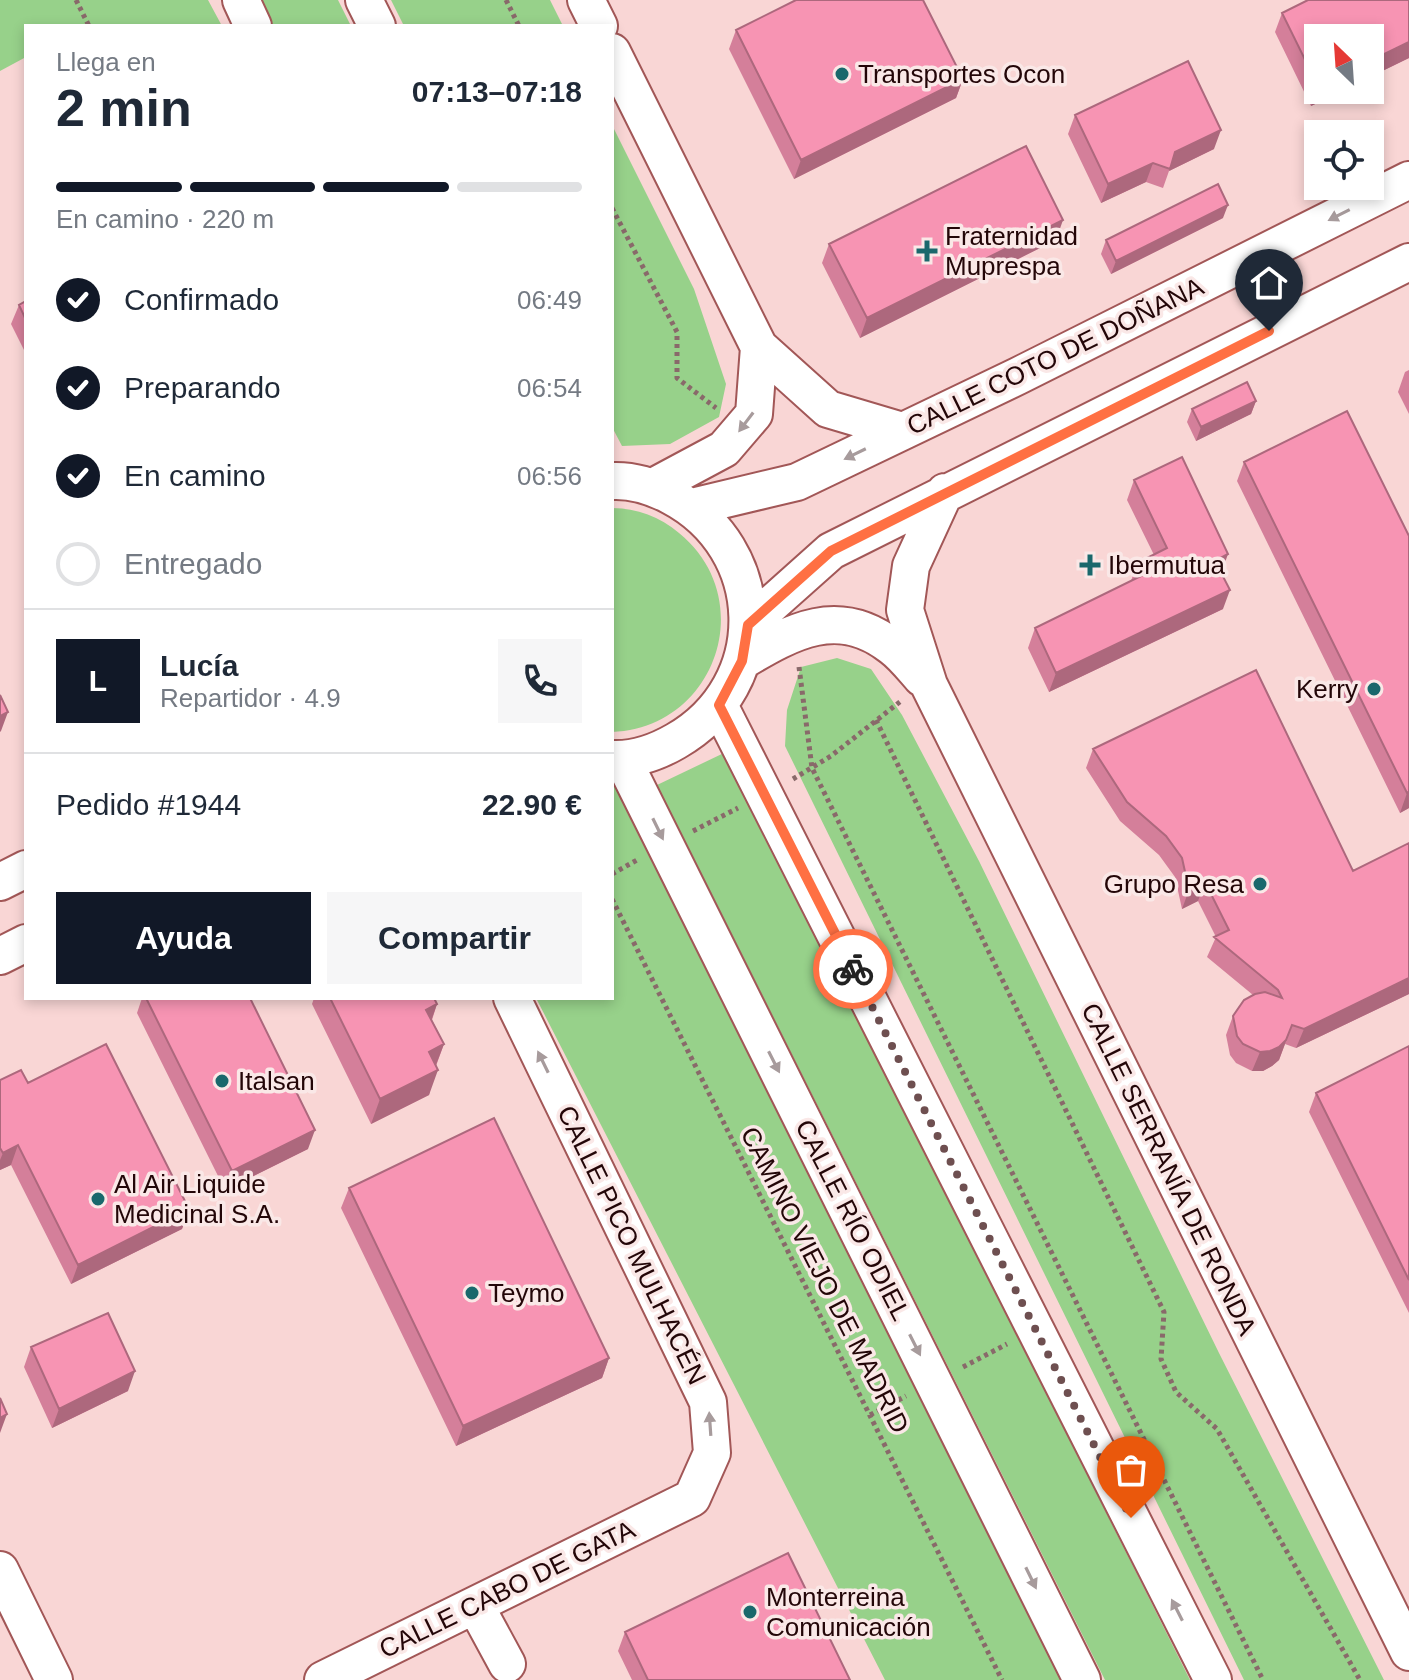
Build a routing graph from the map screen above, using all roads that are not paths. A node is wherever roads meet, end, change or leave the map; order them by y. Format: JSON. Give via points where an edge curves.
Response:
{"nodes":[{"id":1,"x":241,"y":0,"type":"edge"},
{"id":2,"x":364,"y":0,"type":"edge"},
{"id":3,"x":586,"y":0,"type":"edge"},
{"id":4,"x":252,"y":24,"type":"edge"},
{"id":5,"x":376,"y":24,"type":"edge"},
{"id":6,"x":598,"y":24,"type":"edge"},
{"id":7,"x":614,"y":56,"type":"edge"},
{"id":8,"x":1409,"y":180,"type":"edge"},
{"id":9,"x":1409,"y":262,"type":"edge"},
{"id":10,"x":759,"y":347,"type":"junction"},
{"id":11,"x":902,"y":431,"type":"junction"},
{"id":12,"x":625,"y":479,"type":"edge"},
{"id":13,"x":945,"y":492,"type":"junction"},
{"id":14,"x":692,"y":507,"type":"junction"},
{"id":15,"x":748,"y":625,"type":"junction"},
{"id":16,"x":742,"y":661,"type":"junction"},
{"id":17,"x":916,"y":692,"type":"junction"},
{"id":18,"x":719,"y":705,"type":"junction"},
{"id":19,"x":618,"y":759,"type":"edge"},
{"id":20,"x":24,"y":870,"type":"edge"},
{"id":21,"x":0,"y":882,"type":"edge"},
{"id":22,"x":24,"y":944,"type":"edge"},
{"id":23,"x":0,"y":956,"type":"edge"},
{"id":24,"x":513,"y":1000,"type":"edge"},
{"id":25,"x":692,"y":1498,"type":"joint"},
{"id":26,"x":0,"y":1570,"type":"edge"},
{"id":27,"x":475,"y":1605,"type":"junction"},
{"id":28,"x":1409,"y":1652,"type":"edge"},
{"id":29,"x":507,"y":1664,"type":"dead end"},
{"id":30,"x":54,"y":1680,"type":"edge"},
{"id":31,"x":323,"y":1680,"type":"edge"},
{"id":32,"x":1082,"y":1680,"type":"edge"},
{"id":33,"x":1213,"y":1680,"type":"edge"}],
"edges":[{"from":1,"to":4,"type":"street"},
{"from":2,"to":5,"type":"street"},
{"from":3,"to":6,"type":"street"},
{"from":7,"to":10,"type":"street"},
{"from":8,"to":11,"type":"street","name":"CALLE COTO DE DOÑANA","one_way":true},
{"from":9,"to":13,"type":"street"},
{"from":10,"to":11,"type":"street","via":[[828,409]]},
{"from":10,"to":12,"type":"street","one_way":true,"via":[[754,414],[724,449]]},
{"from":11,"to":14,"type":"street","name":"CALLE COTO DE DOÑANA","one_way":true,"via":[[797,482]]},
{"from":12,"to":14,"type":"street"},
{"from":13,"to":15,"type":"street","via":[[831,551]]},
{"from":13,"to":17,"type":"street","via":[[911,566],[905,610]]},
{"from":14,"to":15,"type":"street","via":[[735,559]]},
{"from":15,"to":16,"type":"street"},
{"from":16,"to":17,"type":"street","via":[[775,641],[821,624],[864,629],[892,647]]},
{"from":16,"to":18,"type":"street"},
{"from":17,"to":28,"type":"street","name":"CALLE SERRANÍA DE RONDA"},
{"from":18,"to":19,"type":"street","via":[[692,732],[659,750]]},
{"from":33,"to":18,"type":"street","one_way":true},
{"from":19,"to":32,"type":"street","name":"CALLE RÍO ODIEL","one_way":true},
{"from":20,"to":21,"type":"street"},
{"from":22,"to":23,"type":"street"},
{"from":25,"to":24,"type":"street","name":"CALLE PICO MULHACÉN","one_way":true,"via":[[712,1453],[708,1402]]},
{"from":25,"to":27,"type":"street","name":"CALLE CABO DE GATA"},
{"from":26,"to":30,"type":"street"},
{"from":27,"to":29,"type":"street"},
{"from":27,"to":31,"type":"street","name":"CALLE CABO DE GATA"}]}
